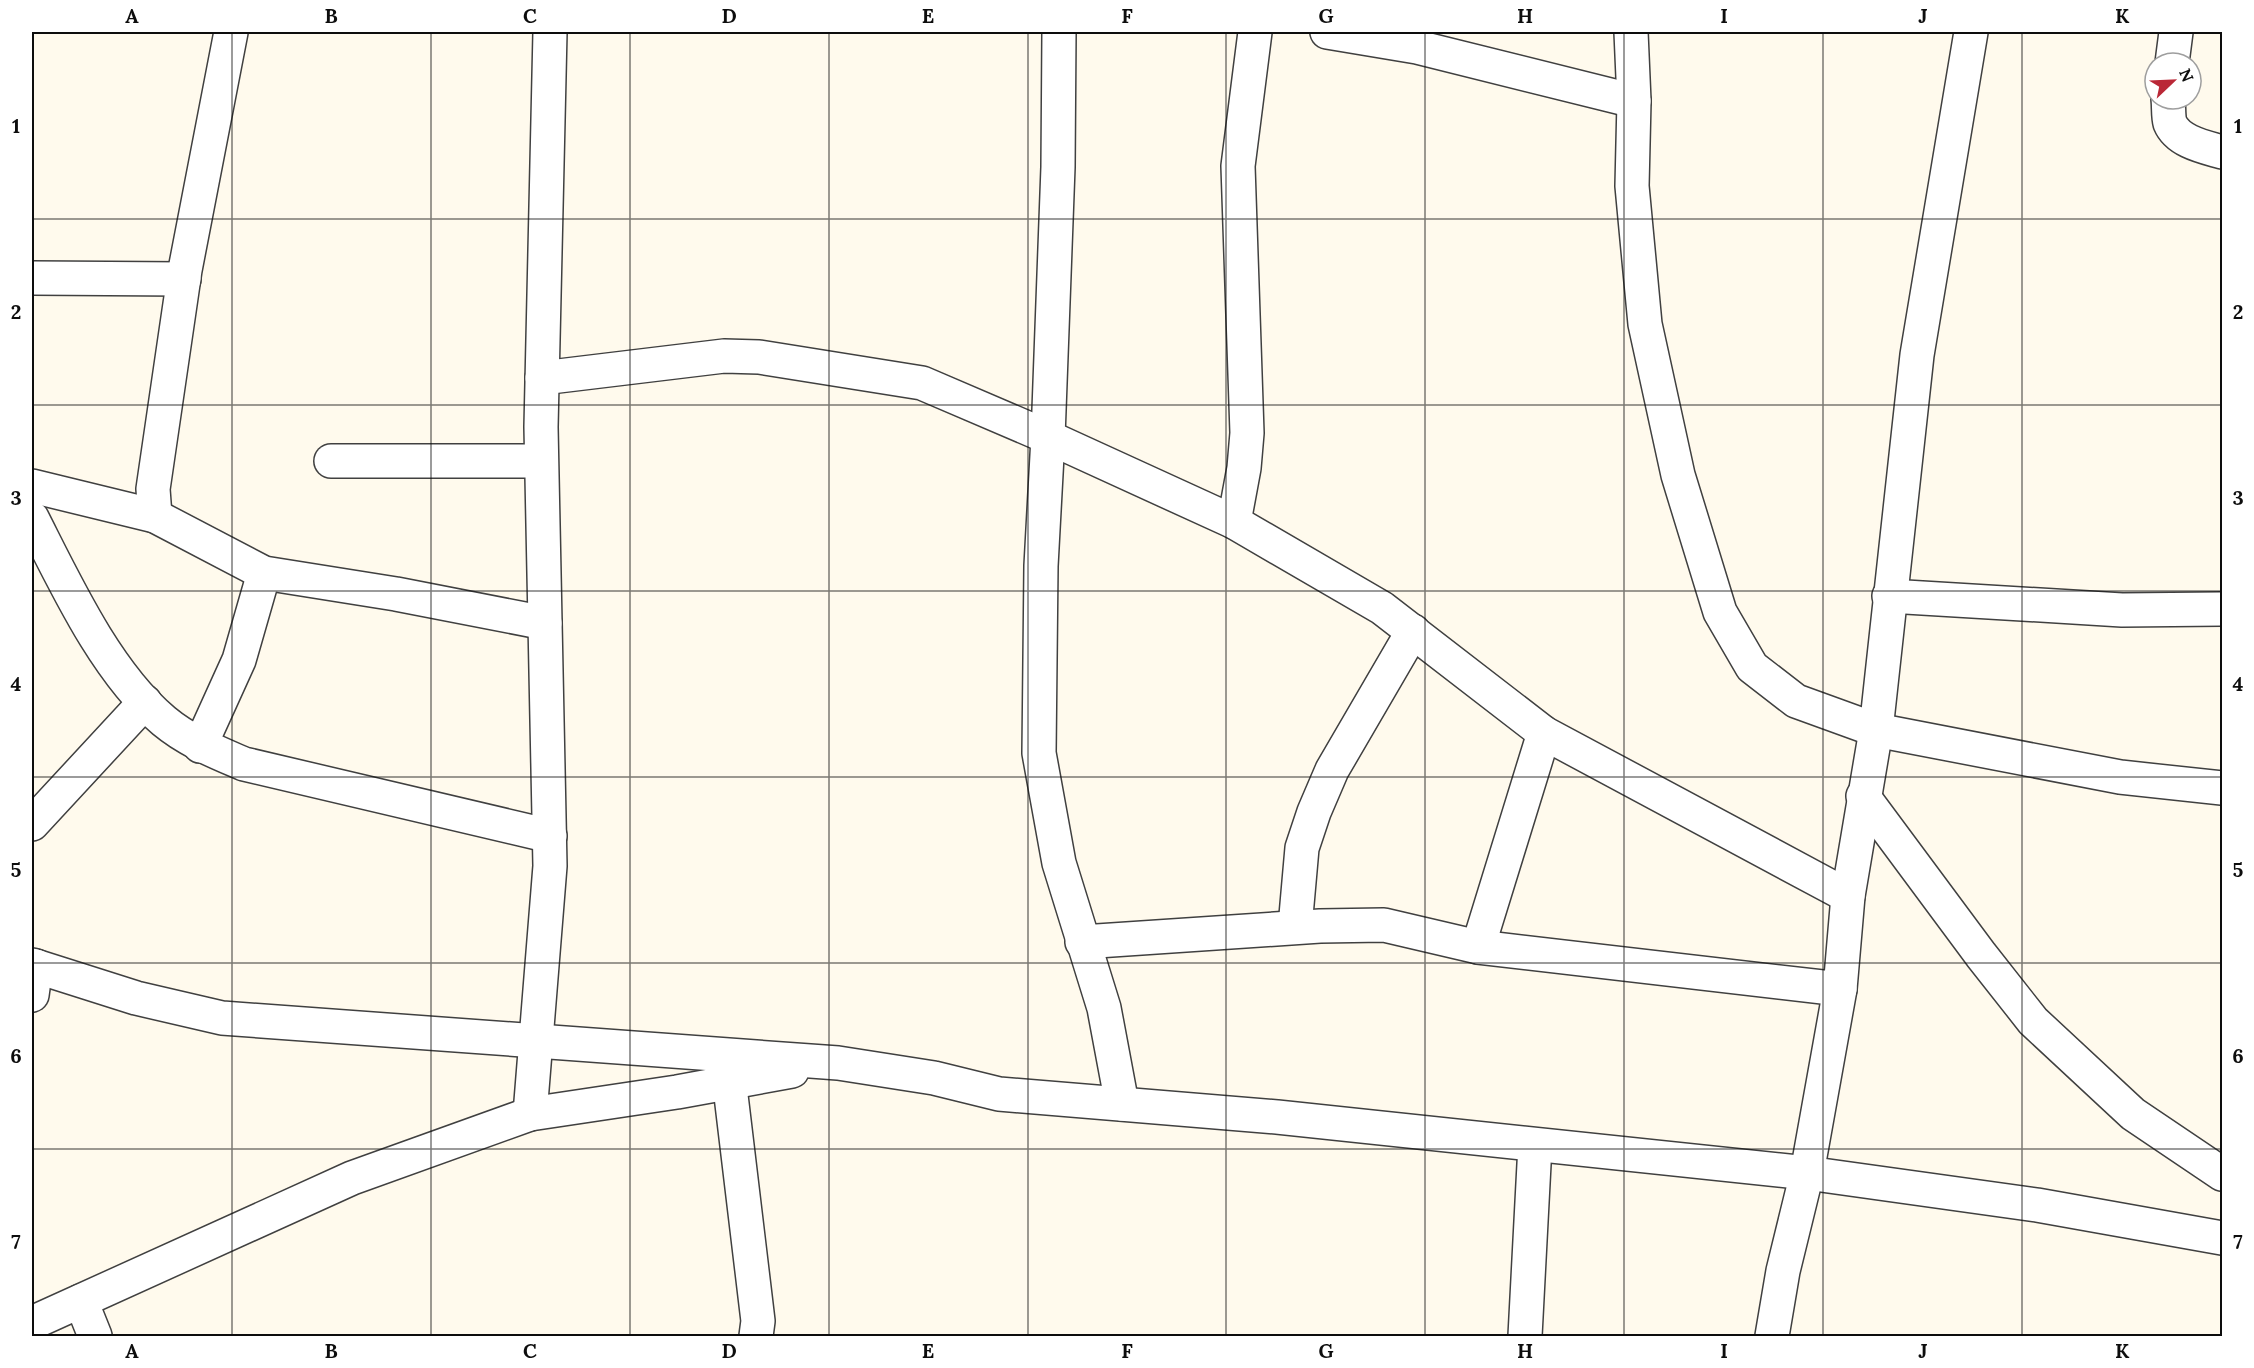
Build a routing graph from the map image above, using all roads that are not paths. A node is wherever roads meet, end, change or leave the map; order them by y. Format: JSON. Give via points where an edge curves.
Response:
{"nodes":[{"id":1,"x":231,"y":32,"type":"edge"},
{"id":2,"x":550,"y":32,"type":"edge"},
{"id":3,"x":1059,"y":32,"type":"edge"},
{"id":4,"x":1255,"y":32,"type":"edge"},
{"id":5,"x":1327,"y":32,"type":"edge"},
{"id":6,"x":1630,"y":32,"type":"edge"},
{"id":7,"x":1971,"y":32,"type":"edge"},
{"id":8,"x":2175,"y":32,"type":"edge"},
{"id":9,"x":1417,"y":39,"type":"edge"},
{"id":10,"x":2173,"y":51,"type":"edge"},
{"id":11,"x":1634,"y":101,"type":"junction"},
{"id":12,"x":2169,"y":111,"type":"edge"},
{"id":13,"x":2223,"y":152,"type":"edge"},
{"id":14,"x":32,"y":278,"type":"edge"},
{"id":15,"x":184,"y":279,"type":"junction"},
{"id":16,"x":542,"y":378,"type":"junction"},
{"id":17,"x":1048,"y":437,"type":"junction"},
{"id":18,"x":331,"y":461,"type":"dead end"},
{"id":19,"x":541,"y":461,"type":"junction"},
{"id":20,"x":32,"y":486,"type":"edge"},
{"id":21,"x":155,"y":516,"type":"junction"},
{"id":22,"x":32,"y":519,"type":"edge"},
{"id":23,"x":1234,"y":522,"type":"junction"},
{"id":24,"x":264,"y":573,"type":"junction"},
{"id":25,"x":1889,"y":596,"type":"junction"},
{"id":26,"x":2223,"y":609,"type":"edge"},
{"id":27,"x":545,"y":623,"type":"junction"},
{"id":28,"x":1413,"y":632,"type":"junction"},
{"id":29,"x":145,"y":702,"type":"junction"},
{"id":30,"x":1876,"y":730,"type":"junction"},
{"id":31,"x":1544,"y":733,"type":"junction"},
{"id":32,"x":200,"y":746,"type":"junction"},
{"id":33,"x":2223,"y":788,"type":"edge"},
{"id":34,"x":1863,"y":796,"type":"junction"},
{"id":35,"x":32,"y":824,"type":"edge"},
{"id":36,"x":549,"y":836,"type":"junction"},
{"id":37,"x":1848,"y":896,"type":"junction"},
{"id":38,"x":1295,"y":927,"type":"junction"},
{"id":39,"x":1082,"y":942,"type":"junction"},
{"id":40,"x":1478,"y":947,"type":"junction"},
{"id":41,"x":33,"y":975,"type":"edge"},
{"id":42,"x":1840,"y":989,"type":"junction"},
{"id":43,"x":537,"y":1040,"type":"junction"},
{"id":44,"x":728,"y":1069,"type":"junction"},
{"id":45,"x":1122,"y":1104,"type":"junction"},
{"id":46,"x":530,"y":1114,"type":"junction"},
{"id":47,"x":1536,"y":1145,"type":"junction"},
{"id":48,"x":1807,"y":1173,"type":"junction"},
{"id":49,"x":2223,"y":1174,"type":"edge"},
{"id":50,"x":2223,"y":1238,"type":"edge"},
{"id":51,"x":81,"y":1301,"type":"junction"},
{"id":52,"x":32,"y":1323,"type":"edge"},
{"id":53,"x":95,"y":1336,"type":"edge"},
{"id":54,"x":756,"y":1336,"type":"edge"},
{"id":55,"x":1525,"y":1336,"type":"edge"},
{"id":56,"x":1772,"y":1336,"type":"edge"}],
"edges":[{"from":1,"to":15,"type":"street"},
{"from":2,"to":16,"type":"street"},
{"from":3,"to":17,"type":"street"},
{"from":4,"to":23,"type":"street","via":[[1238,166],[1247,433]]},
{"from":5,"to":9,"type":"street"},
{"from":6,"to":11,"type":"street"},
{"from":7,"to":25,"type":"street","via":[[1917,355]]},
{"from":8,"to":10,"type":"street"},
{"from":9,"to":11,"type":"street"},
{"from":11,"to":30,"type":"street","via":[[1632,186],[1645,324],[1678,475],[1720,612],[1752,667],[1796,701]]},
{"from":12,"to":13,"type":"street","via":[[2170,123],[2181,136]]},
{"from":14,"to":15,"type":"street"},
{"from":15,"to":21,"type":"street","via":[[153,489]]},
{"from":16,"to":17,"type":"street","via":[[724,356],[759,357],[922,383]]},
{"from":16,"to":19,"type":"street"},
{"from":17,"to":23,"type":"street"},
{"from":17,"to":39,"type":"street","via":[[1041,566],[1039,753],[1059,863]]},
{"from":18,"to":19,"type":"street"},
{"from":19,"to":27,"type":"street"},
{"from":20,"to":21,"type":"street"},
{"from":21,"to":24,"type":"street"},
{"from":22,"to":29,"type":"street","via":[[75,603],[127,684]]},
{"from":23,"to":28,"type":"street","via":[[1383,608]]},
{"from":24,"to":27,"type":"street"},
{"from":24,"to":32,"type":"street","via":[[239,660]]},
{"from":25,"to":26,"type":"street","via":[[2122,610]]},
{"from":25,"to":30,"type":"street"},
{"from":27,"to":36,"type":"street"},
{"from":28,"to":31,"type":"street"},
{"from":28,"to":38,"type":"street","via":[[1332,770],[1314,812],[1302,848]]},
{"from":29,"to":32,"type":"street"},
{"from":29,"to":35,"type":"street"},
{"from":30,"to":33,"type":"street","via":[[2120,777]]},
{"from":30,"to":34,"type":"street"},
{"from":31,"to":37,"type":"street"},
{"from":31,"to":40,"type":"street"},
{"from":32,"to":36,"type":"street","via":[[244,764]]},
{"from":34,"to":37,"type":"street"},
{"from":34,"to":49,"type":"street","via":[[2034,1021],[2133,1114]]},
{"from":36,"to":43,"type":"street"},
{"from":37,"to":42,"type":"street"},
{"from":38,"to":39,"type":"street"},
{"from":38,"to":40,"type":"street","via":[[1384,925]]},
{"from":39,"to":45,"type":"street","via":[[1104,1008]]},
{"from":40,"to":42,"type":"street"},
{"from":41,"to":43,"type":"street","via":[[222,1018]]},
{"from":42,"to":48,"type":"street"},
{"from":43,"to":44,"type":"street"},
{"from":43,"to":46,"type":"street"},
{"from":44,"to":45,"type":"street","via":[[838,1063],[934,1078],[999,1094]]},
{"from":44,"to":46,"type":"street"},
{"from":44,"to":54,"type":"street","via":[[758,1321]]},
{"from":45,"to":47,"type":"street"},
{"from":46,"to":51,"type":"street","via":[[352,1178]]},
{"from":47,"to":48,"type":"street"},
{"from":47,"to":55,"type":"street"},
{"from":48,"to":50,"type":"street","via":[[2037,1205]]},
{"from":48,"to":56,"type":"street"},
{"from":51,"to":52,"type":"street"},
{"from":51,"to":53,"type":"street"}]}
